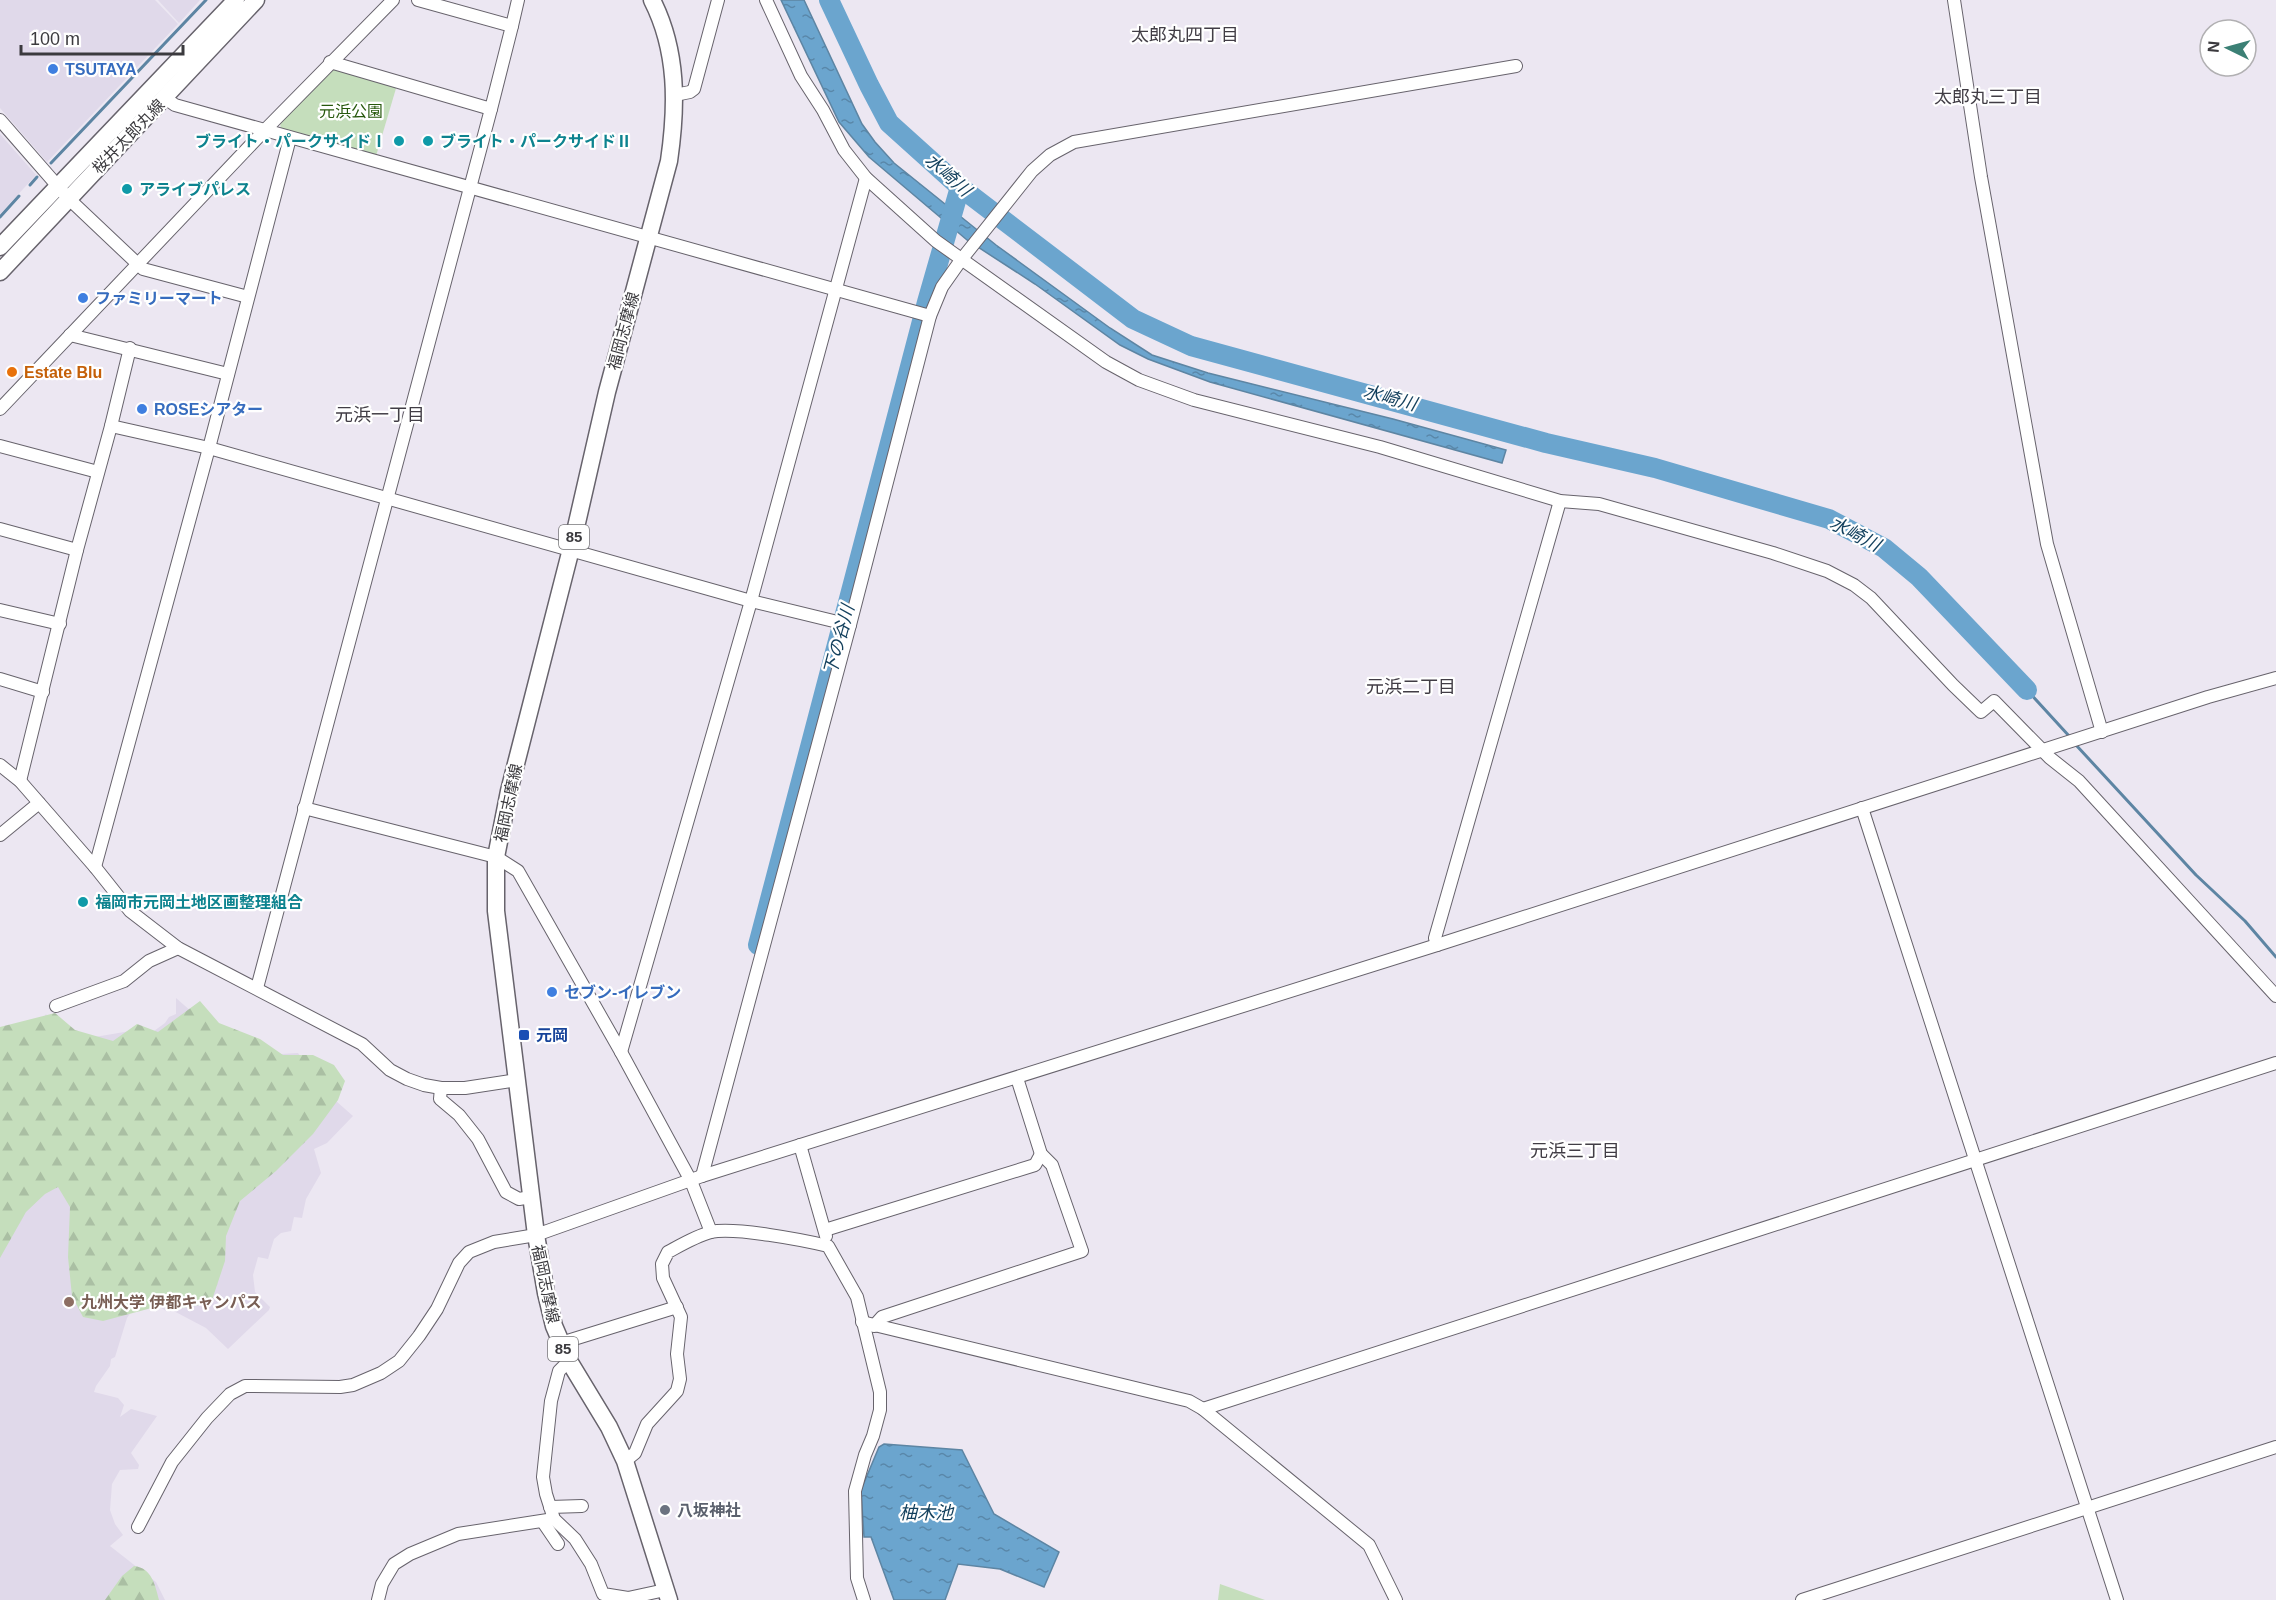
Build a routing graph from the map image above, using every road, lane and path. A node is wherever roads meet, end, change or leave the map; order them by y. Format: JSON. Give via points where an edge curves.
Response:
{"nodes":[{"id":1,"x":236,"y":0,"type":"edge"},
{"id":2,"x":256,"y":0,"type":"edge"},
{"id":3,"x":393,"y":0,"type":"edge"},
{"id":4,"x":418,"y":0,"type":"edge"},
{"id":5,"x":518,"y":0,"type":"edge"},
{"id":6,"x":652,"y":0,"type":"edge"},
{"id":7,"x":718,"y":0,"type":"edge"},
{"id":8,"x":765,"y":0,"type":"edge"},
{"id":9,"x":1954,"y":0,"type":"edge"},
{"id":10,"x":513,"y":26,"type":"junction"},
{"id":11,"x":330,"y":62,"type":"junction"},
{"id":12,"x":1516,"y":66,"type":"dead end"},
{"id":13,"x":675,"y":94,"type":"junction"},
{"id":14,"x":165,"y":98,"type":"junction"},
{"id":15,"x":491,"y":109,"type":"junction"},
{"id":16,"x":0,"y":120,"type":"edge"},
{"id":17,"x":264,"y":131,"type":"junction"},
{"id":18,"x":290,"y":138,"type":"junction"},
{"id":19,"x":866,"y":178,"type":"junction"},
{"id":20,"x":471,"y":187,"type":"junction"},
{"id":21,"x":63,"y":193,"type":"junction"},
{"id":22,"x":648,"y":236,"type":"junction"},
{"id":23,"x":0,"y":247,"type":"edge"},
{"id":24,"x":963,"y":257,"type":"junction"},
{"id":25,"x":137,"y":264,"type":"junction"},
{"id":26,"x":0,"y":272,"type":"edge"},
{"id":27,"x":837,"y":288,"type":"junction"},
{"id":28,"x":248,"y":297,"type":"junction"},
{"id":29,"x":925,"y":315,"type":"junction"},
{"id":30,"x":70,"y":335,"type":"junction"},
{"id":31,"x":130,"y":348,"type":"junction"},
{"id":32,"x":228,"y":374,"type":"junction"},
{"id":33,"x":0,"y":409,"type":"edge"},
{"id":34,"x":111,"y":426,"type":"junction"},
{"id":35,"x":0,"y":446,"type":"edge"},
{"id":36,"x":209,"y":448,"type":"junction"},
{"id":37,"x":98,"y":472,"type":"junction"},
{"id":38,"x":387,"y":500,"type":"junction"},
{"id":39,"x":1560,"y":501,"type":"junction"},
{"id":40,"x":0,"y":530,"type":"edge"},
{"id":41,"x":572,"y":549,"type":"junction"},
{"id":42,"x":77,"y":550,"type":"junction"},
{"id":43,"x":751,"y":601,"type":"junction"},
{"id":44,"x":0,"y":610,"type":"edge"},
{"id":45,"x":60,"y":624,"type":"junction"},
{"id":46,"x":850,"y":625,"type":"junction"},
{"id":47,"x":2276,"y":678,"type":"edge"},
{"id":48,"x":0,"y":679,"type":"edge"},
{"id":49,"x":43,"y":692,"type":"junction"},
{"id":50,"x":2102,"y":732,"type":"junction"},
{"id":51,"x":2044,"y":750,"type":"junction"},
{"id":52,"x":0,"y":765,"type":"edge"},
{"id":53,"x":20,"y":782,"type":"junction"},
{"id":54,"x":39,"y":803,"type":"junction"},
{"id":55,"x":304,"y":808,"type":"junction"},
{"id":56,"x":1862,"y":808,"type":"junction"},
{"id":57,"x":0,"y":835,"type":"edge"},
{"id":58,"x":496,"y":857,"type":"junction"},
{"id":59,"x":95,"y":867,"type":"junction"},
{"id":60,"x":1437,"y":945,"type":"junction"},
{"id":61,"x":178,"y":948,"type":"junction"},
{"id":62,"x":257,"y":988,"type":"junction"},
{"id":63,"x":2276,"y":996,"type":"edge"},
{"id":64,"x":56,"y":1006,"type":"dead end"},
{"id":65,"x":621,"y":1052,"type":"junction"},
{"id":66,"x":2276,"y":1063,"type":"edge"},
{"id":67,"x":1017,"y":1078,"type":"junction"},
{"id":68,"x":517,"y":1080,"type":"junction"},
{"id":69,"x":441,"y":1088,"type":"junction"},
{"id":70,"x":800,"y":1145,"type":"junction"},
{"id":71,"x":1041,"y":1154,"type":"junction"},
{"id":72,"x":1976,"y":1161,"type":"junction"},
{"id":73,"x":696,"y":1178,"type":"junction"},
{"id":74,"x":531,"y":1197,"type":"junction"},
{"id":75,"x":825,"y":1230,"type":"junction"},
{"id":76,"x":711,"y":1232,"type":"junction"},
{"id":77,"x":536,"y":1235,"type":"junction"},
{"id":78,"x":828,"y":1246,"type":"junction"},
{"id":79,"x":676,"y":1307,"type":"junction"},
{"id":80,"x":868,"y":1324,"type":"junction"},
{"id":81,"x":561,"y":1343,"type":"junction"},
{"id":82,"x":569,"y":1361,"type":"junction"},
{"id":83,"x":1203,"y":1409,"type":"junction"},
{"id":84,"x":2276,"y":1447,"type":"edge"},
{"id":85,"x":625,"y":1461,"type":"junction"},
{"id":86,"x":582,"y":1506,"type":"dead end"},
{"id":87,"x":2088,"y":1508,"type":"junction"},
{"id":88,"x":549,"y":1516,"type":"junction"},
{"id":89,"x":138,"y":1527,"type":"dead end"},
{"id":90,"x":558,"y":1544,"type":"dead end"},
{"id":91,"x":667,"y":1595,"type":"edge"},
{"id":92,"x":600,"y":1597,"type":"edge"},
{"id":93,"x":378,"y":1600,"type":"edge"},
{"id":94,"x":864,"y":1600,"type":"edge"},
{"id":95,"x":1396,"y":1600,"type":"edge"},
{"id":96,"x":1802,"y":1600,"type":"edge"},
{"id":97,"x":2117,"y":1600,"type":"edge"}],
"edges":[{"from":1,"to":21,"type":"main road","name":"桜井太郎丸線"},
{"from":2,"to":14,"type":"main road","name":"桜井太郎丸線"},
{"from":3,"to":11,"type":"street"},
{"from":4,"to":10,"type":"street"},
{"from":5,"to":10,"type":"street"},
{"from":6,"to":13,"type":"main road","name":"福岡志摩線","number":"85","via":[[672,57]]},
{"from":7,"to":13,"type":"street","via":[[694,89]]},
{"from":8,"to":19,"type":"street","via":[[801,76],[844,150]]},
{"from":9,"to":50,"type":"street","via":[[1981,177],[2047,544]]},
{"from":10,"to":15,"type":"street"},
{"from":11,"to":15,"type":"street"},
{"from":11,"to":17,"type":"street"},
{"from":12,"to":24,"type":"street","via":[[1074,142],[1032,171]]},
{"from":13,"to":22,"type":"main road","name":"福岡志摩線","number":"85","via":[[669,161]]},
{"from":14,"to":17,"type":"street","via":[[175,105]]},
{"from":14,"to":21,"type":"main road","name":"桜井太郎丸線"},
{"from":15,"to":20,"type":"street"},
{"from":16,"to":21,"type":"street"},
{"from":17,"to":18,"type":"street"},
{"from":17,"to":25,"type":"street"},
{"from":18,"to":20,"type":"street"},
{"from":18,"to":28,"type":"street"},
{"from":19,"to":24,"type":"street","via":[[936,241]]},
{"from":19,"to":27,"type":"street"},
{"from":20,"to":22,"type":"street"},
{"from":20,"to":38,"type":"street"},
{"from":21,"to":23,"type":"main road","name":"桜井太郎丸線"},
{"from":21,"to":25,"type":"street"},
{"from":21,"to":26,"type":"main road","name":"桜井太郎丸線"},
{"from":22,"to":27,"type":"street"},
{"from":22,"to":41,"type":"main road","name":"福岡志摩線","number":"85","via":[[607,392]]},
{"from":24,"to":29,"type":"street"},
{"from":24,"to":39,"type":"street","via":[[1106,362],[1148,383],[1194,400],[1380,447]]},
{"from":25,"to":28,"type":"street","via":[[142,269]]},
{"from":25,"to":30,"type":"street"},
{"from":27,"to":29,"type":"street"},
{"from":27,"to":43,"type":"street"},
{"from":28,"to":32,"type":"street"},
{"from":29,"to":46,"type":"street"},
{"from":30,"to":31,"type":"street"},
{"from":30,"to":33,"type":"street"},
{"from":31,"to":32,"type":"street"},
{"from":31,"to":34,"type":"street"},
{"from":32,"to":36,"type":"street"},
{"from":34,"to":36,"type":"street"},
{"from":34,"to":37,"type":"street"},
{"from":35,"to":37,"type":"street"},
{"from":36,"to":38,"type":"street"},
{"from":36,"to":59,"type":"street"},
{"from":37,"to":42,"type":"street"},
{"from":38,"to":41,"type":"street"},
{"from":38,"to":55,"type":"street"},
{"from":39,"to":51,"type":"street","via":[[1599,504],[1743,544],[1845,580],[1892,618],[1981,712],[1994,701]]},
{"from":39,"to":60,"type":"street","via":[[1435,938]]},
{"from":40,"to":42,"type":"street"},
{"from":41,"to":43,"type":"street"},
{"from":41,"to":58,"type":"main road","name":"福岡志摩線","number":"85","via":[[508,791]]},
{"from":42,"to":45,"type":"street"},
{"from":43,"to":46,"type":"street"},
{"from":43,"to":65,"type":"street"},
{"from":44,"to":45,"type":"street"},
{"from":45,"to":49,"type":"street"},
{"from":46,"to":73,"type":"street"},
{"from":47,"to":50,"type":"street"},
{"from":48,"to":49,"type":"street"},
{"from":49,"to":53,"type":"street"},
{"from":50,"to":51,"type":"street"},
{"from":51,"to":56,"type":"street"},
{"from":51,"to":63,"type":"street","via":[[2079,781]]},
{"from":52,"to":53,"type":"street"},
{"from":53,"to":54,"type":"street"},
{"from":54,"to":57,"type":"street"},
{"from":54,"to":59,"type":"street"},
{"from":55,"to":58,"type":"street"},
{"from":55,"to":62,"type":"street"},
{"from":56,"to":60,"type":"street"},
{"from":56,"to":72,"type":"street"},
{"from":58,"to":65,"type":"street","via":[[518,871]]},
{"from":58,"to":68,"type":"main road","name":"福岡志摩線","number":"85","via":[[496,911]]},
{"from":59,"to":61,"type":"street","via":[[130,911]]},
{"from":60,"to":67,"type":"street"},
{"from":61,"to":62,"type":"street"},
{"from":61,"to":64,"type":"street","via":[[149,961],[124,981]]},
{"from":62,"to":69,"type":"street","via":[[362,1044],[390,1070],[424,1086]]},
{"from":65,"to":73,"type":"street"},
{"from":66,"to":72,"type":"street"},
{"from":67,"to":70,"type":"street"},
{"from":67,"to":71,"type":"street"},
{"from":68,"to":69,"type":"street"},
{"from":68,"to":74,"type":"main road","name":"福岡志摩線","number":"85"},
{"from":69,"to":74,"type":"street","via":[[440,1099],[478,1138],[506,1192],[519,1199]]},
{"from":70,"to":73,"type":"street"},
{"from":70,"to":75,"type":"street"},
{"from":71,"to":75,"type":"street","via":[[1035,1165]]},
{"from":71,"to":80,"type":"street","via":[[1052,1165],[1082,1251]]},
{"from":72,"to":83,"type":"street","via":[[1551,1294]]},
{"from":72,"to":87,"type":"street"},
{"from":73,"to":76,"type":"street"},
{"from":73,"to":77,"type":"street"},
{"from":74,"to":77,"type":"main road","name":"福岡志摩線","number":"85"},
{"from":75,"to":78,"type":"street"},
{"from":76,"to":78,"type":"street","via":[[804,1240]]},
{"from":76,"to":79,"type":"street","via":[[668,1252],[662,1264],[663,1278]]},
{"from":77,"to":81,"type":"main road","name":"福岡志摩線","number":"85","via":[[546,1293]]},
{"from":77,"to":89,"type":"street","via":[[494,1242],[469,1252],[419,1336],[399,1361],[381,1373],[340,1387],[245,1386],[230,1394],[172,1462]]},
{"from":78,"to":80,"type":"street"},
{"from":79,"to":81,"type":"street"},
{"from":79,"to":85,"type":"street","via":[[681,1317],[677,1391],[647,1424],[635,1453]]},
{"from":80,"to":83,"type":"street","via":[[1189,1401]]},
{"from":80,"to":94,"type":"street","via":[[880,1410],[855,1491],[857,1578]]},
{"from":81,"to":82,"type":"main road","name":"福岡志摩線","number":"85"},
{"from":82,"to":85,"type":"main road","name":"福岡志摩線","number":"85"},
{"from":82,"to":88,"type":"street","via":[[559,1371],[546,1429],[543,1477]]},
{"from":83,"to":95,"type":"street","via":[[1369,1545]]},
{"from":84,"to":87,"type":"street"},
{"from":85,"to":91,"type":"main road","name":"福岡志摩線","number":"85"},
{"from":86,"to":88,"type":"street"},
{"from":87,"to":96,"type":"street"},
{"from":87,"to":97,"type":"street"},
{"from":88,"to":90,"type":"street"},
{"from":88,"to":92,"type":"street","via":[[574,1539],[591,1564]]},
{"from":88,"to":93,"type":"street","via":[[458,1534],[410,1554],[394,1564]]},
{"from":91,"to":92,"type":"street"}]}
